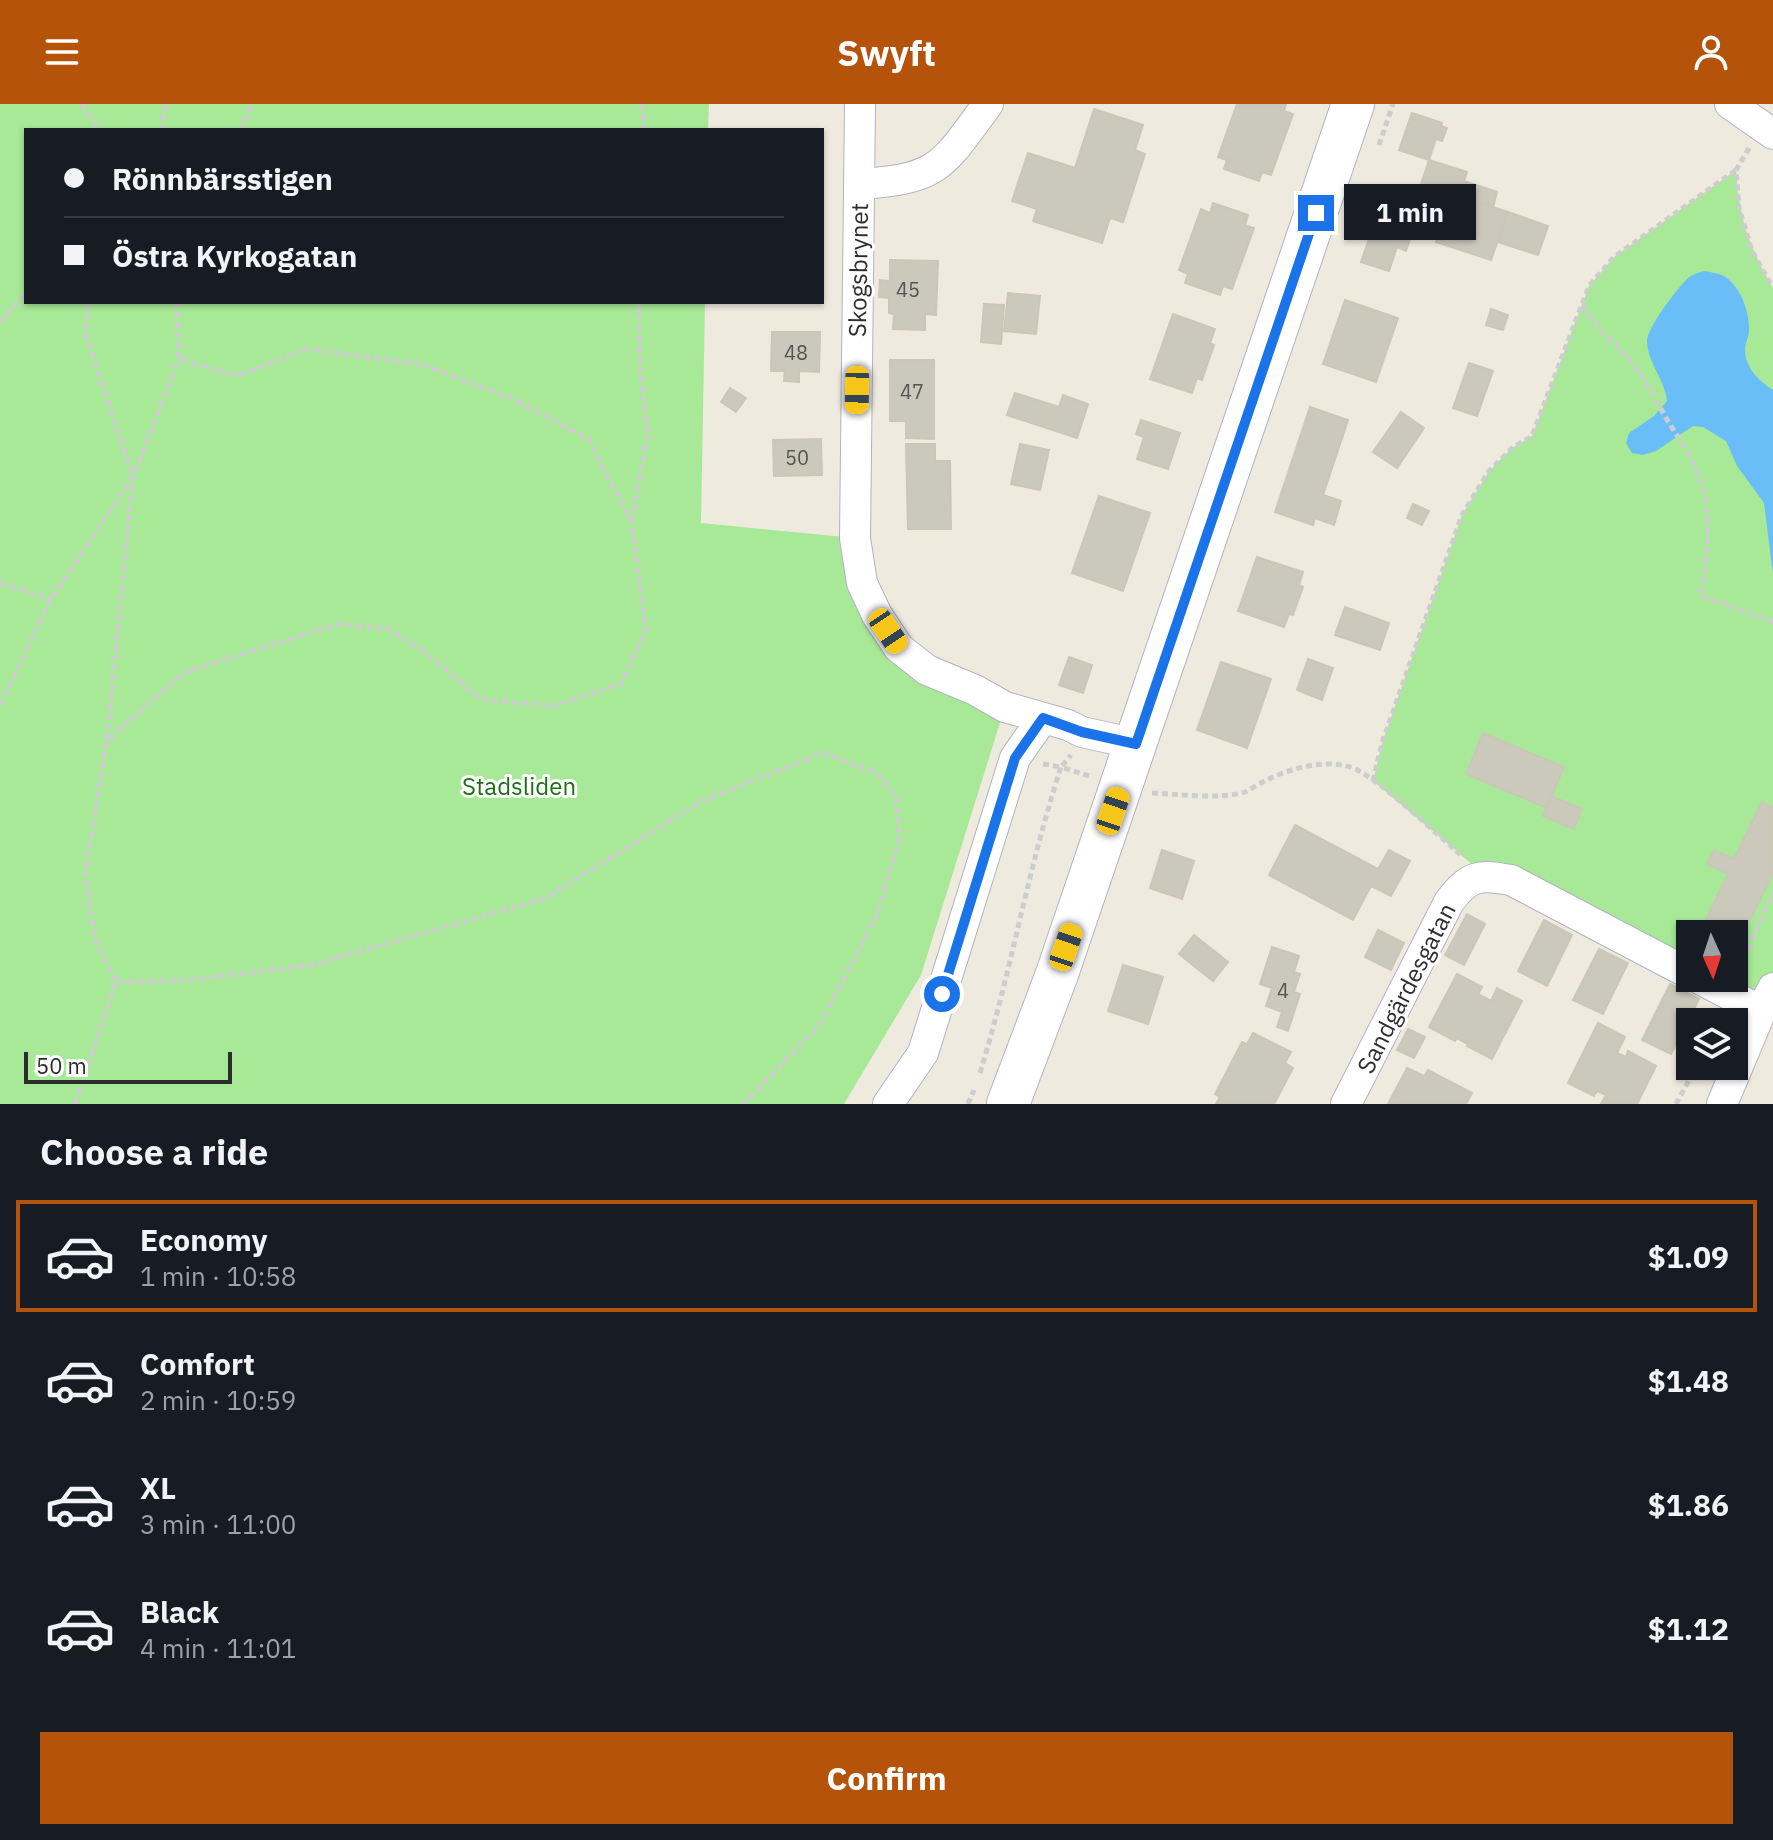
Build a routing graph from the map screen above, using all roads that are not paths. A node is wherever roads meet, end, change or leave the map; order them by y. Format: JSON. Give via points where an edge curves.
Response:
{"nodes":[{"id":1,"x":860,"y":104,"type":"edge"},
{"id":2,"x":988,"y":104,"type":"edge"},
{"id":3,"x":1353,"y":104,"type":"edge"},
{"id":4,"x":1730,"y":104,"type":"edge"},
{"id":5,"x":1767,"y":130,"type":"edge"},
{"id":6,"x":859,"y":184,"type":"junction"},
{"id":7,"x":1043,"y":718,"type":"junction"},
{"id":8,"x":1136,"y":744,"type":"junction"},
{"id":9,"x":1676,"y":967,"type":"edge"},
{"id":10,"x":1725,"y":992,"type":"edge"},
{"id":11,"x":1767,"y":999,"type":"edge"},
{"id":12,"x":888,"y":1104,"type":"edge"},
{"id":13,"x":1008,"y":1104,"type":"edge"},
{"id":14,"x":1346,"y":1104,"type":"edge"},
{"id":15,"x":1722,"y":1104,"type":"edge"}],
"edges":[{"from":1,"to":6,"type":"street","name":"Skogsbrynet"},
{"from":2,"to":6,"type":"street","via":[[949,156],[929,173]]},
{"from":3,"to":8,"type":"street"},
{"from":4,"to":5,"type":"street"},
{"from":6,"to":7,"type":"street","name":"Skogsbrynet","via":[[855,538],[862,583],[899,648],[927,670],[1005,707]]},
{"from":7,"to":8,"type":"street","name":"Skogsbrynet"},
{"from":7,"to":12,"type":"street","via":[[1015,758],[923,1053]]},
{"from":8,"to":13,"type":"street"},
{"from":9,"to":14,"type":"street","name":"Sandgärdesgatan","via":[[1511,880],[1486,876],[1463,883]]},
{"from":10,"to":11,"type":"street"},
{"from":11,"to":15,"type":"street"}]}
